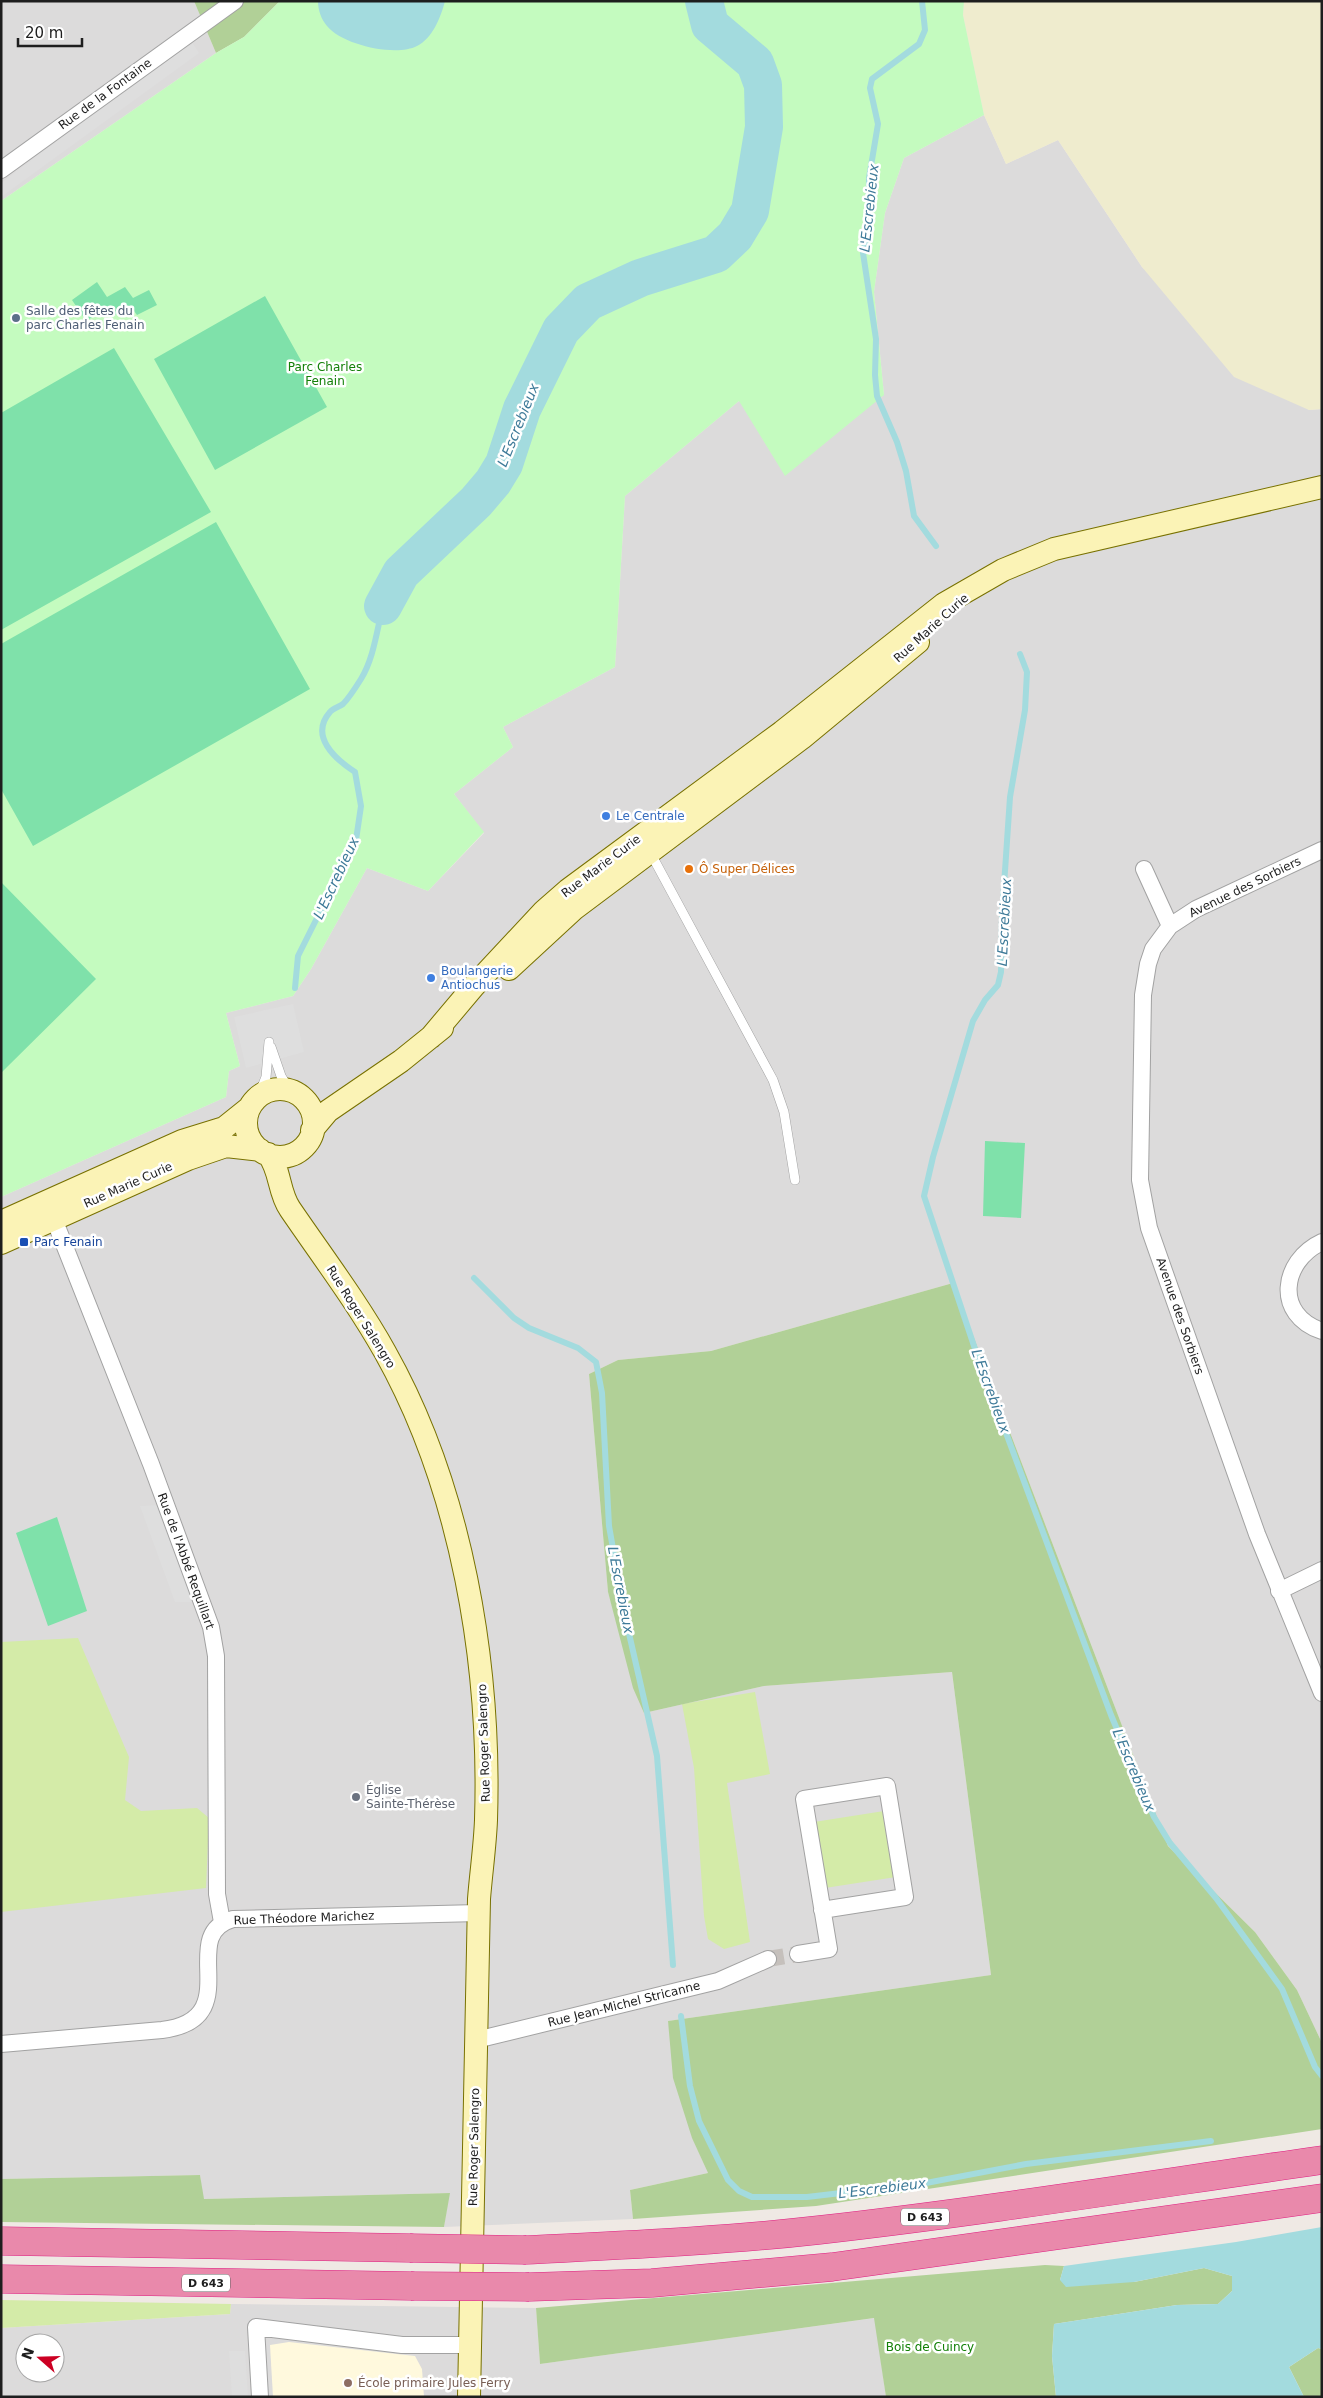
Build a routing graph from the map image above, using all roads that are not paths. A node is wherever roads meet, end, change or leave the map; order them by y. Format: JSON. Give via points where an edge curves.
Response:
{"nodes":[{"id":1,"x":235,"y":1,"type":"edge"},
{"id":2,"x":1,"y":170,"type":"edge"},
{"id":3,"x":1322,"y":487,"type":"edge"},
{"id":4,"x":974,"y":588,"type":"junction"},
{"id":5,"x":1322,"y":850,"type":"edge"},
{"id":6,"x":650,"y":852,"type":"junction"},
{"id":7,"x":1144,"y":869,"type":"dead end"},
{"id":8,"x":1170,"y":926,"type":"junction"},
{"id":9,"x":431,"y":1037,"type":"junction"},
{"id":10,"x":364,"y":1085,"type":"junction"},
{"id":11,"x":295,"y":1093,"type":"junction"},
{"id":12,"x":254,"y":1102,"type":"junction"},
{"id":13,"x":307,"y":1139,"type":"junction"},
{"id":14,"x":264,"y":1152,"type":"junction"},
{"id":15,"x":794,"y":1180,"type":"dead end"},
{"id":16,"x":296,"y":1218,"type":"junction"},
{"id":17,"x":54,"y":1219,"type":"junction"},
{"id":18,"x":1,"y":1222,"type":"edge"},
{"id":19,"x":1322,"y":1242,"type":"edge"},
{"id":20,"x":1,"y":1243,"type":"edge"},
{"id":21,"x":1322,"y":1331,"type":"edge"},
{"id":22,"x":1322,"y":1570,"type":"edge"},
{"id":23,"x":1279,"y":1591,"type":"junction"},
{"id":24,"x":1322,"y":1693,"type":"edge"},
{"id":25,"x":822,"y":1910,"type":"junction"},
{"id":26,"x":479,"y":1913,"type":"junction"},
{"id":27,"x":222,"y":1922,"type":"junction"},
{"id":28,"x":798,"y":1954,"type":"tunnel mouth"},
{"id":29,"x":768,"y":1959,"type":"tunnel mouth"},
{"id":30,"x":476,"y":2040,"type":"junction"},
{"id":31,"x":1,"y":2044,"type":"edge"},
{"id":32,"x":1322,"y":2160,"type":"edge"},
{"id":33,"x":1322,"y":2198,"type":"edge"},
{"id":34,"x":1,"y":2241,"type":"edge"},
{"id":35,"x":1,"y":2278,"type":"edge"},
{"id":36,"x":469,"y":2345,"type":"junction"},
{"id":37,"x":260,"y":2397,"type":"edge"},
{"id":38,"x":469,"y":2397,"type":"edge"}],
"edges":[{"from":1,"to":2,"type":"street","name":"Rue de la Fontaine"},
{"from":3,"to":4,"type":"street","via":[[1054,549],[1003,570]]},
{"from":4,"to":6,"type":"street","name":"Rue Marie Curie","via":[[931,631],[808,733]]},
{"from":4,"to":9,"type":"street","name":"Rue Marie Curie","via":[[937,609],[782,732],[560,896],[474,986]]},
{"from":5,"to":8,"type":"street","name":"Avenue des Sorbiers","via":[[1196,909]]},
{"from":6,"to":9,"type":"street","name":"Rue Marie Curie","via":[[565,916],[477,999]]},
{"from":6,"to":15,"type":"lane","via":[[773,1080],[784,1112]]},
{"from":7,"to":8,"type":"street"},
{"from":8,"to":23,"type":"street","name":"Avenue des Sorbiers","via":[[1153,949],[1144,982],[1142,1197],[1152,1238]]},
{"from":9,"to":10,"type":"street","name":"Rue Marie Curie"},
{"from":10,"to":11,"type":"street","name":"Rue Marie Curie","via":[[332,1097]]},
{"from":10,"to":13,"type":"street","name":"Rue Marie Curie","via":[[328,1111]]},
{"from":11,"to":12,"type":"street","via":[[273,1090]]},
{"from":11,"to":12,"type":"lane","via":[[281,1076],[269,1042],[266,1077]]},
{"from":11,"to":13,"type":"street","via":[[310,1108],[313,1119]]},
{"from":12,"to":14,"type":"street","via":[[246,1118],[246,1128],[252,1142]]},
{"from":12,"to":18,"type":"street","name":"Rue Marie Curie","via":[[224,1128],[182,1141]]},
{"from":13,"to":14,"type":"street","via":[[286,1156]]},
{"from":13,"to":16,"type":"street","name":"Rue Roger Salengro","via":[[291,1180],[291,1202]]},
{"from":14,"to":16,"type":"street","name":"Rue Roger Salengro","via":[[275,1165],[285,1200]]},
{"from":14,"to":17,"type":"street","name":"Rue Marie Curie","via":[[233,1146],[216,1148]]},
{"from":16,"to":26,"type":"street","name":"Rue Roger Salengro","via":[[396,1373],[417,1420],[451,1519],[473,1615],[483,1684],[486,1818]]},
{"from":17,"to":20,"type":"street","name":"Rue Marie Curie"},
{"from":17,"to":27,"type":"street","name":"Rue de l'Abbé Requillart","via":[[151,1464],[211,1627],[216,1656],[217,1894]]},
{"from":19,"to":21,"type":"street","via":[[1312,1246],[1297,1260],[1288,1289],[1292,1310],[1306,1323]]},
{"from":22,"to":23,"type":"street"},
{"from":23,"to":24,"type":"street","name":"Avenue des Sorbiers"},
{"from":25,"to":25,"type":"street","via":[[804,1799],[887,1786],[905,1897]]},
{"from":25,"to":28,"type":"street","via":[[829,1949]]},
{"from":26,"to":27,"type":"street","name":"Rue Théodore Marichez","via":[[243,1918]]},
{"from":26,"to":30,"type":"street","name":"Rue Roger Salengro"},
{"from":27,"to":31,"type":"street","name":"Rue Théodore Marichez","via":[[208,1945],[207,1998],[197,2017],[188,2024],[162,2030]]},
{"from":29,"to":30,"type":"street","name":"Rue Jean-Michel Stricanne","via":[[718,1981]]},
{"from":30,"to":36,"type":"street","name":"Rue Roger Salengro"},
{"from":32,"to":34,"type":"highway","number":"D 643","bridge":true,"via":[[818,2230],[677,2242],[526,2250]]},
{"from":33,"to":35,"type":"highway","number":"D 643","bridge":true,"via":[[832,2267],[652,2284],[411,2286]]},
{"from":36,"to":37,"type":"street","via":[[402,2346],[256,2327]]},
{"from":36,"to":38,"type":"street","name":"Rue Roger Salengro"}]}
